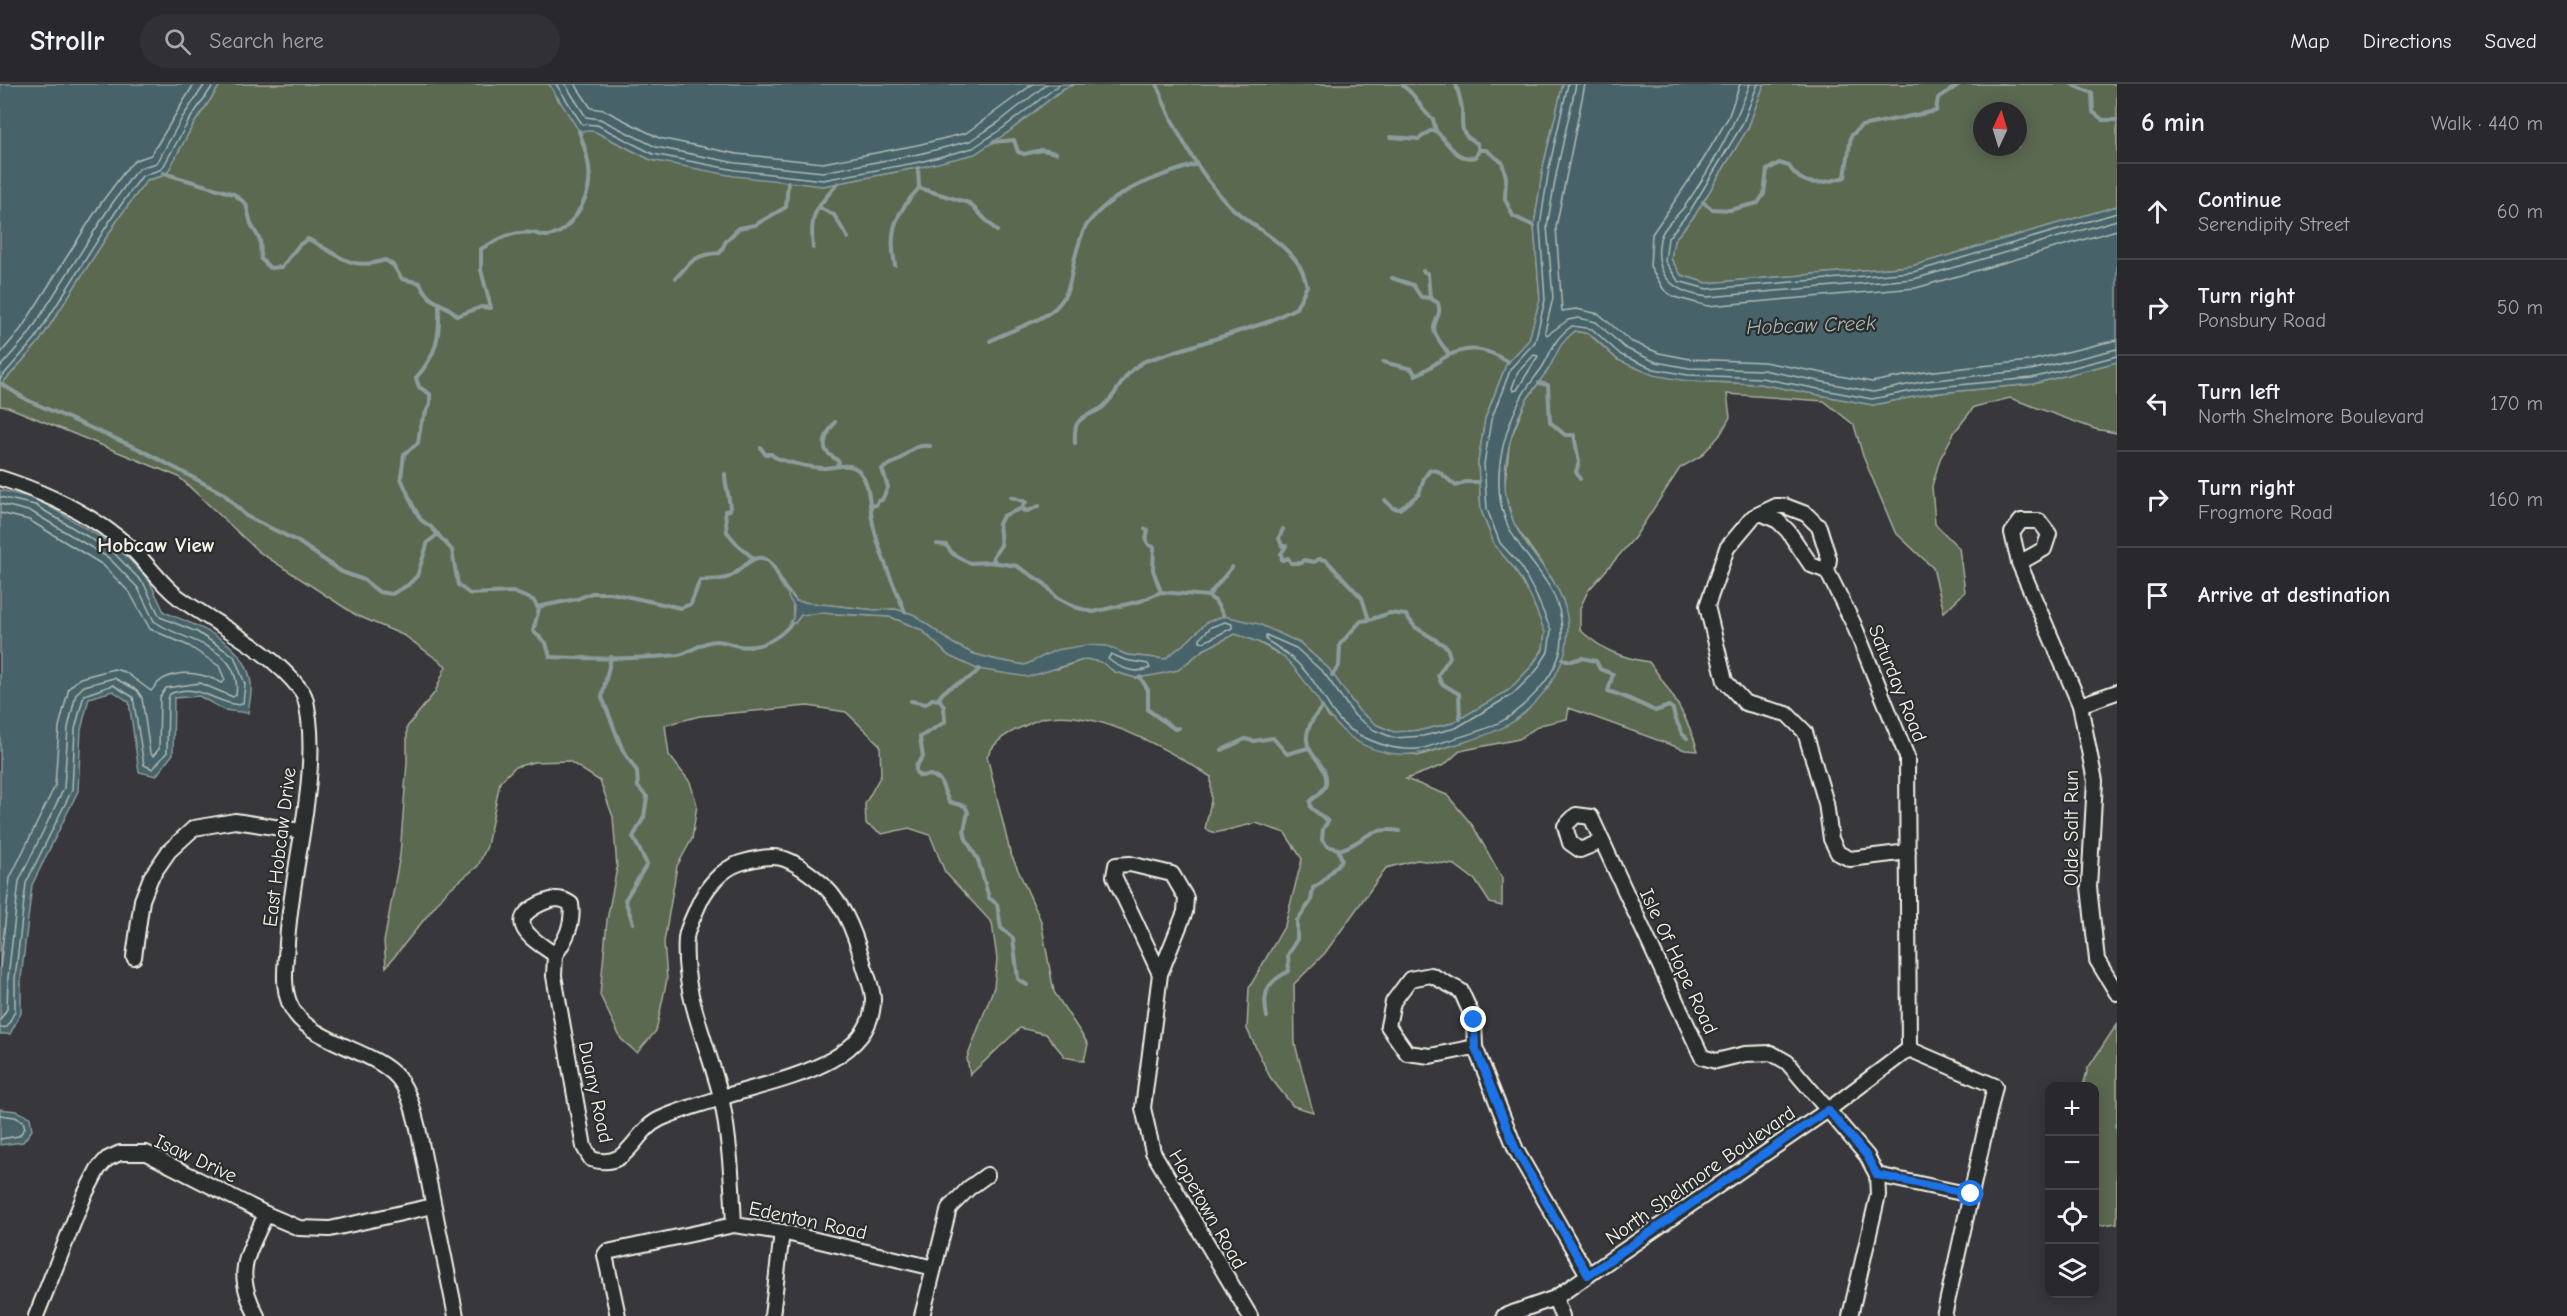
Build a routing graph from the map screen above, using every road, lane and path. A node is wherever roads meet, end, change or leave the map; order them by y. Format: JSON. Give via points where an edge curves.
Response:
{"nodes":[{"id":1,"x":0,"y":478,"type":"edge"},
{"id":2,"x":1763,"y":514,"type":"junction"},
{"id":3,"x":2019,"y":563,"type":"dead end"},
{"id":4,"x":1827,"y":571,"type":"junction"},
{"id":5,"x":2117,"y":692,"type":"edge"},
{"id":6,"x":2080,"y":705,"type":"junction"},
{"id":7,"x":301,"y":831,"type":"junction"},
{"id":8,"x":1602,"y":841,"type":"dead end"},
{"id":9,"x":1908,"y":852,"type":"junction"},
{"id":10,"x":555,"y":955,"type":"dead end"},
{"id":11,"x":134,"y":957,"type":"dead end"},
{"id":12,"x":1160,"y":974,"type":"junction"},
{"id":13,"x":2117,"y":993,"type":"edge"},
{"id":14,"x":1475,"y":1047,"type":"junction"},
{"id":15,"x":1909,"y":1049,"type":"junction"},
{"id":16,"x":721,"y":1097,"type":"junction"},
{"id":17,"x":1828,"y":1110,"type":"junction"},
{"id":18,"x":987,"y":1175,"type":"dead end"},
{"id":19,"x":1877,"y":1175,"type":"junction"},
{"id":20,"x":1971,"y":1194,"type":"junction"},
{"id":21,"x":433,"y":1206,"type":"junction"},
{"id":22,"x":266,"y":1214,"type":"junction"},
{"id":23,"x":734,"y":1225,"type":"junction"},
{"id":24,"x":782,"y":1232,"type":"junction"},
{"id":25,"x":934,"y":1268,"type":"junction"},
{"id":26,"x":1588,"y":1275,"type":"junction"},
{"id":27,"x":1555,"y":1298,"type":"junction"},
{"id":28,"x":36,"y":1316,"type":"edge"},
{"id":29,"x":257,"y":1316,"type":"edge"},
{"id":30,"x":456,"y":1316,"type":"edge"},
{"id":31,"x":618,"y":1316,"type":"edge"},
{"id":32,"x":772,"y":1316,"type":"edge"},
{"id":33,"x":922,"y":1316,"type":"edge"},
{"id":34,"x":1250,"y":1316,"type":"edge"},
{"id":35,"x":1504,"y":1316,"type":"edge"},
{"id":36,"x":1562,"y":1316,"type":"edge"},
{"id":37,"x":1850,"y":1316,"type":"edge"},
{"id":38,"x":1944,"y":1316,"type":"edge"}],
"edges":[{"from":1,"to":7,"type":"street","name":"East Hobcaw Drive","via":[[56,498],[103,529],[130,548],[172,592],[270,657],[303,691],[311,736]]},
{"from":2,"to":4,"type":"street","name":"Saturday Road","via":[[1788,531],[1811,565]]},
{"from":2,"to":4,"type":"street","name":"Saturday Road","via":[[1776,506],[1785,506],[1814,520],[1825,540]]},
{"from":2,"to":9,"type":"street","name":"Saturday Road","via":[[1753,518],[1727,548],[1707,606],[1725,681],[1745,703],[1787,714],[1805,732],[1838,853],[1850,859]]},
{"from":3,"to":6,"type":"street","name":"Olde Salt Run"},
{"from":4,"to":9,"type":"street","name":"Saturday Road","via":[[1854,625],[1907,757]]},
{"from":5,"to":6,"type":"street"},
{"from":6,"to":13,"type":"street","name":"Olde Salt Run","via":[[2095,781],[2089,888],[2097,960]]},
{"from":7,"to":11,"type":"street","via":[[235,821],[194,828],[169,851],[151,877],[142,900]]},
{"from":7,"to":21,"type":"street","name":"East Hobcaw Drive","via":[[288,917],[288,999],[297,1017],[322,1035],[390,1071],[405,1088],[418,1128]]},
{"from":8,"to":17,"type":"street","name":"Isle Of Hope Road","via":[[1702,1057],[1716,1061],[1771,1053],[1787,1062]]},
{"from":9,"to":15,"type":"street","name":"Saturday Road"},
{"from":10,"to":16,"type":"street","name":"Duany Road","via":[[554,976],[584,1147],[591,1159],[603,1163],[627,1153],[658,1119]]},
{"from":12,"to":12,"type":"street","name":"Hopetown Road","via":[[1114,876],[1116,865],[1130,864],[1172,874],[1186,898],[1185,912]]},
{"from":12,"to":34,"type":"street","name":"Hopetown Road","via":[[1143,1108],[1152,1152]]},
{"from":14,"to":14,"type":"street","via":[[1430,1056],[1407,1053],[1388,1026],[1393,1002],[1410,979],[1431,975],[1461,991],[1474,1020]]},
{"from":14,"to":26,"type":"street","via":[[1516,1150]]},
{"from":15,"to":17,"type":"street","name":"North Shelmore Boulevard"},
{"from":15,"to":20,"type":"street","via":[[1995,1086]]},
{"from":16,"to":16,"type":"street","via":[[805,1073],[832,1061],[868,1025],[873,999],[854,928],[828,887],[793,861],[764,855],[735,865],[704,890],[686,936],[689,992]]},
{"from":16,"to":23,"type":"street"},
{"from":17,"to":19,"type":"street","name":"Isle Of Hope Road","via":[[1867,1156]]},
{"from":17,"to":26,"type":"street","name":"North Shelmore Boulevard"},
{"from":18,"to":25,"type":"street","via":[[950,1208]]},
{"from":19,"to":20,"type":"street"},
{"from":19,"to":37,"type":"street","via":[[1878,1195]]},
{"from":20,"to":38,"type":"street"},
{"from":21,"to":22,"type":"street","name":"Isaw Drive","via":[[330,1229],[299,1228]]},
{"from":21,"to":30,"type":"street","name":"East Hobcaw Drive"},
{"from":22,"to":28,"type":"street","name":"Isaw Drive","via":[[146,1154],[120,1153],[98,1169],[84,1196]]},
{"from":22,"to":29,"type":"street","via":[[243,1276]]},
{"from":23,"to":24,"type":"street","name":"Edenton Road"},
{"from":23,"to":31,"type":"street","name":"Edenton Road","via":[[611,1250],[605,1255]]},
{"from":24,"to":25,"type":"street","name":"Edenton Road"},
{"from":24,"to":32,"type":"street"},
{"from":25,"to":33,"type":"street"},
{"from":26,"to":27,"type":"street","name":"North Shelmore Boulevard"},
{"from":27,"to":35,"type":"street","name":"North Shelmore Boulevard"},
{"from":27,"to":36,"type":"street"}]}
